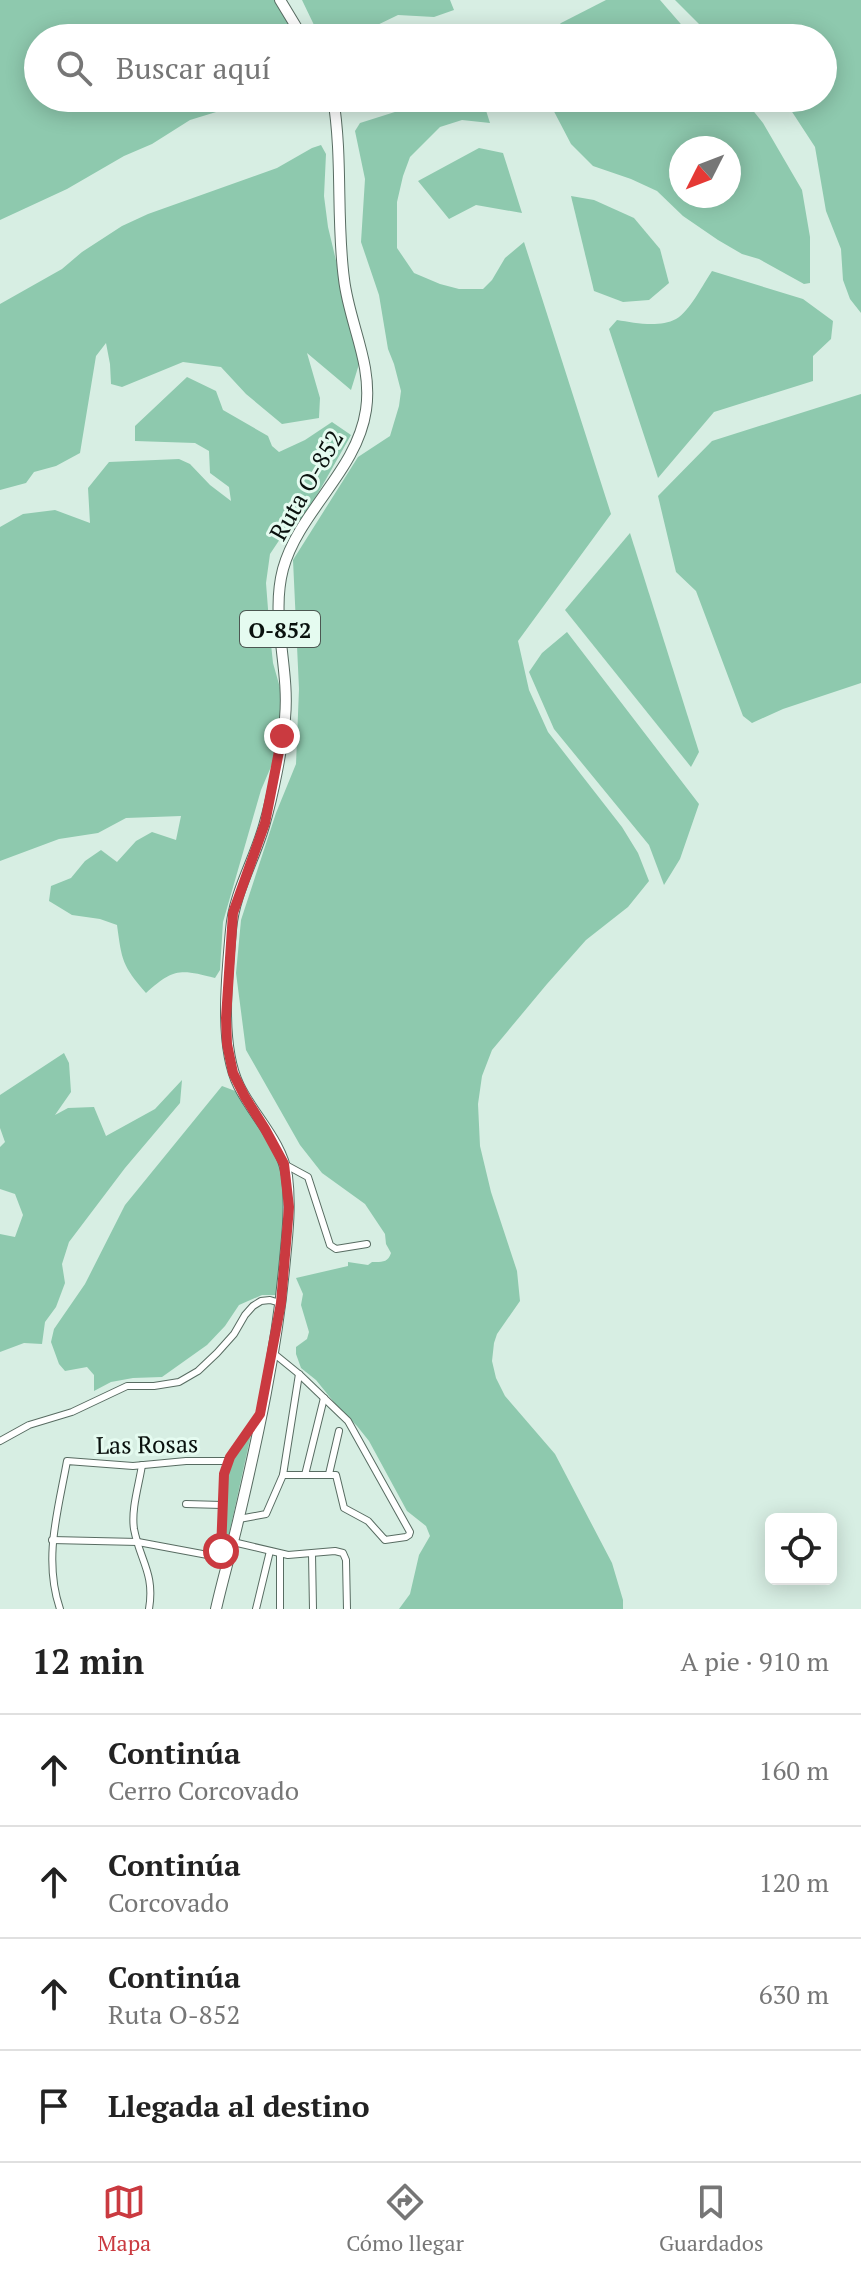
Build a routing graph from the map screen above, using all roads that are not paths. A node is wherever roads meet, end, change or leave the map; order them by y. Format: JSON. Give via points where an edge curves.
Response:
{"nodes":[{"id":1,"x":280,"y":0,"type":"edge"},
{"id":2,"x":295,"y":24,"type":"edge"},
{"id":3,"x":335,"y":112,"type":"edge"},
{"id":4,"x":284,"y":1164,"type":"junction"},
{"id":5,"x":367,"y":1244,"type":"dead end"},
{"id":6,"x":281,"y":1303,"type":"junction"},
{"id":7,"x":272,"y":1352,"type":"junction"},
{"id":8,"x":299,"y":1374,"type":"junction"},
{"id":9,"x":324,"y":1398,"type":"junction"},
{"id":10,"x":260,"y":1414,"type":"junction"},
{"id":11,"x":339,"y":1431,"type":"dead end"},
{"id":12,"x":0,"y":1441,"type":"edge"},
{"id":13,"x":228,"y":1461,"type":"junction"},
{"id":14,"x":142,"y":1465,"type":"junction"},
{"id":15,"x":329,"y":1474,"type":"junction"},
{"id":16,"x":283,"y":1475,"type":"junction"},
{"id":17,"x":305,"y":1475,"type":"junction"},
{"id":18,"x":186,"y":1504,"type":"dead end"},
{"id":19,"x":222,"y":1505,"type":"junction"},
{"id":20,"x":239,"y":1519,"type":"junction"},
{"id":21,"x":52,"y":1540,"type":"junction"},
{"id":22,"x":138,"y":1542,"type":"junction"},
{"id":23,"x":233,"y":1542,"type":"junction"},
{"id":24,"x":270,"y":1551,"type":"junction"},
{"id":25,"x":280,"y":1554,"type":"junction"},
{"id":26,"x":312,"y":1554,"type":"junction"},
{"id":27,"x":225,"y":1557,"type":"junction"},
{"id":28,"x":60,"y":1609,"type":"edge"},
{"id":29,"x":149,"y":1609,"type":"edge"},
{"id":30,"x":216,"y":1609,"type":"edge"},
{"id":31,"x":256,"y":1609,"type":"edge"},
{"id":32,"x":280,"y":1609,"type":"edge"},
{"id":33,"x":313,"y":1609,"type":"edge"},
{"id":34,"x":347,"y":1609,"type":"edge"}],
"edges":[{"from":1,"to":2,"type":"main road"},
{"from":3,"to":4,"type":"main road","name":"Ruta O-852","number":"O-852","via":[[343,277],[366,370],[366,412],[355,446],[296,538],[283,568],[279,615],[285,716],[265,823],[233,913],[226,1018],[233,1073]]},
{"from":4,"to":5,"type":"street","via":[[308,1177],[330,1245],[336,1249]]},
{"from":4,"to":6,"type":"main road","name":"Ruta O-852","number":"O-852","via":[[289,1207]]},
{"from":6,"to":7,"type":"main road","number":"O-852"},
{"from":6,"to":12,"type":"street","via":[[270,1300],[253,1306],[217,1353],[179,1382],[127,1386]]},
{"from":7,"to":8,"type":"street"},
{"from":7,"to":10,"type":"main road","number":"O-852"},
{"from":8,"to":9,"type":"street"},
{"from":8,"to":16,"type":"street"},
{"from":9,"to":15,"type":"street","via":[[348,1421],[409,1535],[382,1539],[368,1521],[344,1508],[337,1476]]},
{"from":9,"to":17,"type":"street"},
{"from":10,"to":13,"type":"street"},
{"from":10,"to":20,"type":"main road","number":"O-852"},
{"from":11,"to":15,"type":"street"},
{"from":13,"to":14,"type":"street","name":"Las Rosas"},
{"from":13,"to":19,"type":"street"},
{"from":14,"to":21,"type":"street","name":"Las Rosas","via":[[67,1461]]},
{"from":14,"to":22,"type":"street","via":[[134,1520]]},
{"from":15,"to":17,"type":"street"},
{"from":16,"to":17,"type":"street"},
{"from":16,"to":20,"type":"street","via":[[266,1514]]},
{"from":18,"to":19,"type":"street"},
{"from":19,"to":27,"type":"street"},
{"from":20,"to":23,"type":"main road","number":"O-852"},
{"from":21,"to":22,"type":"street"},
{"from":21,"to":28,"type":"street"},
{"from":22,"to":27,"type":"street"},
{"from":22,"to":29,"type":"street","via":[[150,1578]]},
{"from":23,"to":24,"type":"street"},
{"from":23,"to":27,"type":"main road","number":"O-852"},
{"from":24,"to":25,"type":"street"},
{"from":24,"to":31,"type":"street"},
{"from":25,"to":26,"type":"street"},
{"from":25,"to":32,"type":"street"},
{"from":26,"to":33,"type":"street"},
{"from":26,"to":34,"type":"street","via":[[344,1554]]},
{"from":27,"to":30,"type":"main road","number":"O-852"}]}
